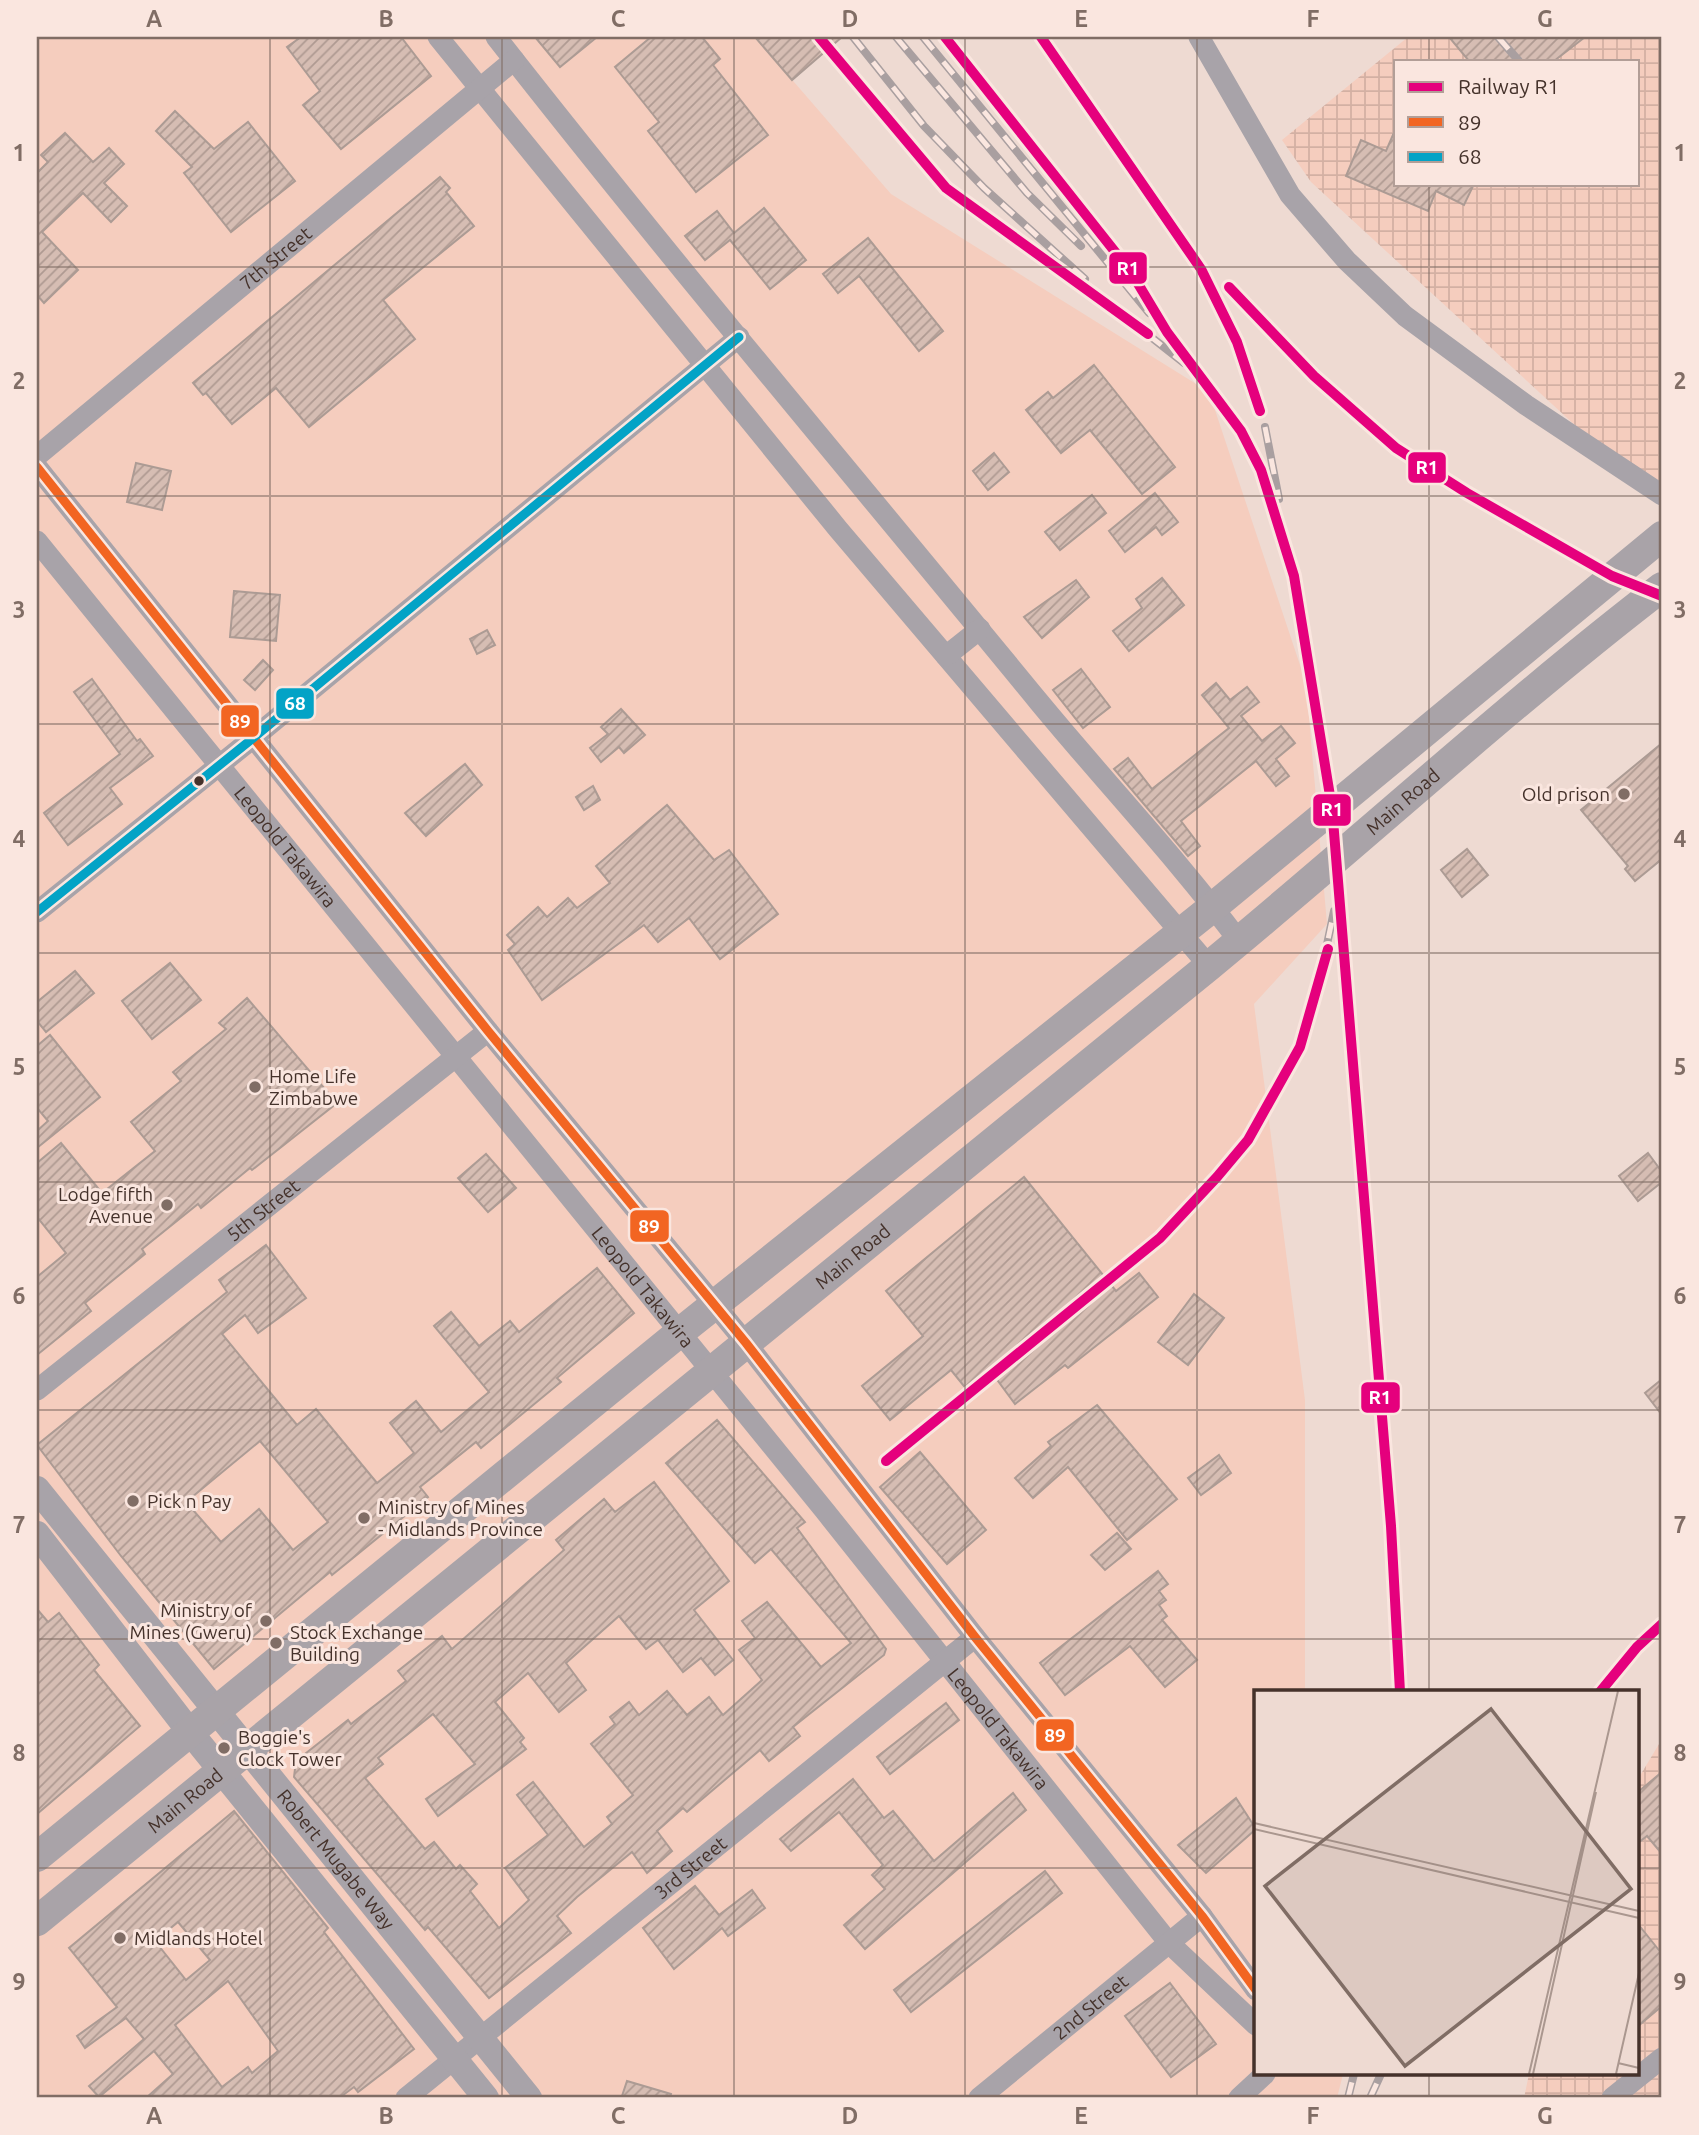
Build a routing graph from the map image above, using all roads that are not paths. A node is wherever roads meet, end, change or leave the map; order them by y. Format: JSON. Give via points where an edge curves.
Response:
{"nodes":[{"id":1,"x":438,"y":37,"type":"edge"},
{"id":2,"x":496,"y":37,"type":"edge"},
{"id":3,"x":1199,"y":37,"type":"edge"},
{"id":4,"x":514,"y":60,"type":"junction"},
{"id":5,"x":481,"y":89,"type":"junction"},
{"id":6,"x":739,"y":337,"type":"junction"},
{"id":7,"x":706,"y":364,"type":"junction"},
{"id":8,"x":37,"y":456,"type":"edge"},
{"id":9,"x":37,"y":467,"type":"edge"},
{"id":10,"x":1662,"y":495,"type":"edge"},
{"id":11,"x":1662,"y":536,"type":"edge"},
{"id":12,"x":37,"y":541,"type":"edge"},
{"id":13,"x":1662,"y":587,"type":"edge"},
{"id":14,"x":980,"y":629,"type":"junction"},
{"id":15,"x":947,"y":656,"type":"junction"},
{"id":16,"x":252,"y":739,"type":"junction"},
{"id":17,"x":220,"y":764,"type":"junction"},
{"id":18,"x":1213,"y":907,"type":"junction"},
{"id":19,"x":37,"y":912,"type":"edge"},
{"id":20,"x":1181,"y":932,"type":"junction"},
{"id":21,"x":1239,"y":942,"type":"junction"},
{"id":22,"x":1209,"y":966,"type":"junction"},
{"id":23,"x":488,"y":1031,"type":"junction"},
{"id":24,"x":455,"y":1055,"type":"junction"},
{"id":25,"x":972,"y":1100,"type":"junction"},
{"id":26,"x":996,"y":1136,"type":"junction"},
{"id":27,"x":714,"y":1305,"type":"junction"},
{"id":28,"x":679,"y":1333,"type":"junction"},
{"id":29,"x":746,"y":1342,"type":"junction"},
{"id":30,"x":710,"y":1370,"type":"junction"},
{"id":31,"x":37,"y":1390,"type":"edge"},
{"id":32,"x":37,"y":1489,"type":"edge"},
{"id":33,"x":37,"y":1534,"type":"edge"},
{"id":34,"x":975,"y":1637,"type":"junction"},
{"id":35,"x":945,"y":1660,"type":"junction"},
{"id":36,"x":216,"y":1712,"type":"junction"},
{"id":37,"x":190,"y":1732,"type":"junction"},
{"id":38,"x":246,"y":1751,"type":"junction"},
{"id":39,"x":223,"y":1770,"type":"junction"},
{"id":40,"x":37,"y":1857,"type":"edge"},
{"id":41,"x":1202,"y":1916,"type":"junction"},
{"id":42,"x":37,"y":1921,"type":"edge"},
{"id":43,"x":1169,"y":1943,"type":"junction"},
{"id":44,"x":1254,"y":1987,"type":"edge"},
{"id":45,"x":1254,"y":2023,"type":"edge"},
{"id":46,"x":480,"y":2038,"type":"junction"},
{"id":47,"x":1662,"y":2058,"type":"edge"},
{"id":48,"x":453,"y":2059,"type":"junction"},
{"id":49,"x":1263,"y":2076,"type":"edge"},
{"id":50,"x":1640,"y":2076,"type":"edge"},
{"id":51,"x":1640,"y":2076,"type":"edge"},
{"id":52,"x":406,"y":2098,"type":"edge"},
{"id":53,"x":486,"y":2098,"type":"edge"},
{"id":54,"x":528,"y":2098,"type":"edge"},
{"id":55,"x":979,"y":2098,"type":"edge"},
{"id":56,"x":1239,"y":2098,"type":"edge"},
{"id":57,"x":1612,"y":2098,"type":"edge"}],
"edges":[{"from":1,"to":5,"type":"street"},
{"from":2,"to":4,"type":"street"},
{"from":3,"to":10,"type":"street","via":[[1290,195],[1347,261],[1416,324],[1526,405]]},
{"from":4,"to":5,"type":"street","name":"7th Street"},
{"from":4,"to":6,"type":"street"},
{"from":5,"to":7,"type":"street"},
{"from":5,"to":8,"type":"street","name":"7th Street"},
{"from":6,"to":7,"type":"street"},
{"from":6,"to":14,"type":"street"},
{"from":7,"to":15,"type":"street"},
{"from":7,"to":16,"type":"street"},
{"from":9,"to":16,"type":"street","name":"Leopold Takawira"},
{"from":11,"to":18,"type":"main road","name":"Main Road"},
{"from":12,"to":17,"type":"street","name":"Leopold Takawira"},
{"from":13,"to":21,"type":"main road","name":"Main Road","via":[[1475,737]]},
{"from":14,"to":15,"type":"street"},
{"from":14,"to":18,"type":"street"},
{"from":15,"to":20,"type":"street"},
{"from":16,"to":17,"type":"street"},
{"from":16,"to":23,"type":"street","name":"Leopold Takawira"},
{"from":17,"to":19,"type":"street"},
{"from":17,"to":24,"type":"street","name":"Leopold Takawira"},
{"from":18,"to":20,"type":"main road","name":"Main Road"},
{"from":18,"to":21,"type":"street"},
{"from":20,"to":22,"type":"street"},
{"from":20,"to":25,"type":"main road","name":"Main Road"},
{"from":21,"to":22,"type":"main road","name":"Main Road"},
{"from":22,"to":26,"type":"main road","name":"Main Road"},
{"from":23,"to":24,"type":"street","name":"5th Street"},
{"from":23,"to":27,"type":"street","name":"Leopold Takawira"},
{"from":24,"to":28,"type":"street","name":"Leopold Takawira"},
{"from":24,"to":31,"type":"street","name":"5th Street"},
{"from":25,"to":26,"type":"main road"},
{"from":25,"to":27,"type":"main road","name":"Main Road"},
{"from":26,"to":29,"type":"main road","name":"Main Road"},
{"from":27,"to":28,"type":"main road","name":"Main Road"},
{"from":27,"to":29,"type":"street","name":"Leopold Takawira"},
{"from":28,"to":30,"type":"street","name":"Leopold Takawira"},
{"from":28,"to":36,"type":"main road","name":"Main Road"},
{"from":29,"to":30,"type":"main road","name":"Main Road"},
{"from":29,"to":34,"type":"street","name":"Leopold Takawira"},
{"from":30,"to":35,"type":"street","name":"Leopold Takawira"},
{"from":30,"to":38,"type":"main road","name":"Main Road"},
{"from":32,"to":36,"type":"street","name":"Robert Mugabe Way"},
{"from":33,"to":37,"type":"street","name":"Robert Mugabe Way"},
{"from":34,"to":35,"type":"street","name":"3rd Street"},
{"from":34,"to":41,"type":"street","name":"Leopold Takawira"},
{"from":35,"to":43,"type":"street","name":"Leopold Takawira"},
{"from":35,"to":46,"type":"street","name":"3rd Street"},
{"from":36,"to":37,"type":"main road","name":"Main Road"},
{"from":36,"to":38,"type":"street","name":"Robert Mugabe Way"},
{"from":37,"to":39,"type":"street","name":"Robert Mugabe Way"},
{"from":37,"to":40,"type":"main road","name":"Main Road"},
{"from":38,"to":39,"type":"main road","name":"Main Road"},
{"from":38,"to":46,"type":"street","name":"Robert Mugabe Way"},
{"from":39,"to":42,"type":"main road","name":"Main Road"},
{"from":39,"to":48,"type":"street","name":"Robert Mugabe Way"},
{"from":41,"to":43,"type":"street","name":"2nd Street"},
{"from":41,"to":44,"type":"street","name":"Leopold Takawira"},
{"from":43,"to":45,"type":"street","name":"Leopold Takawira"},
{"from":43,"to":55,"type":"street","name":"2nd Street"},
{"from":46,"to":48,"type":"street","name":"3rd Street"},
{"from":46,"to":54,"type":"street","name":"Robert Mugabe Way"},
{"from":47,"to":50,"type":"street"},
{"from":48,"to":52,"type":"street","name":"3rd Street"},
{"from":48,"to":53,"type":"street","name":"Robert Mugabe Way"},
{"from":49,"to":56,"type":"street"},
{"from":51,"to":57,"type":"street"}]}
